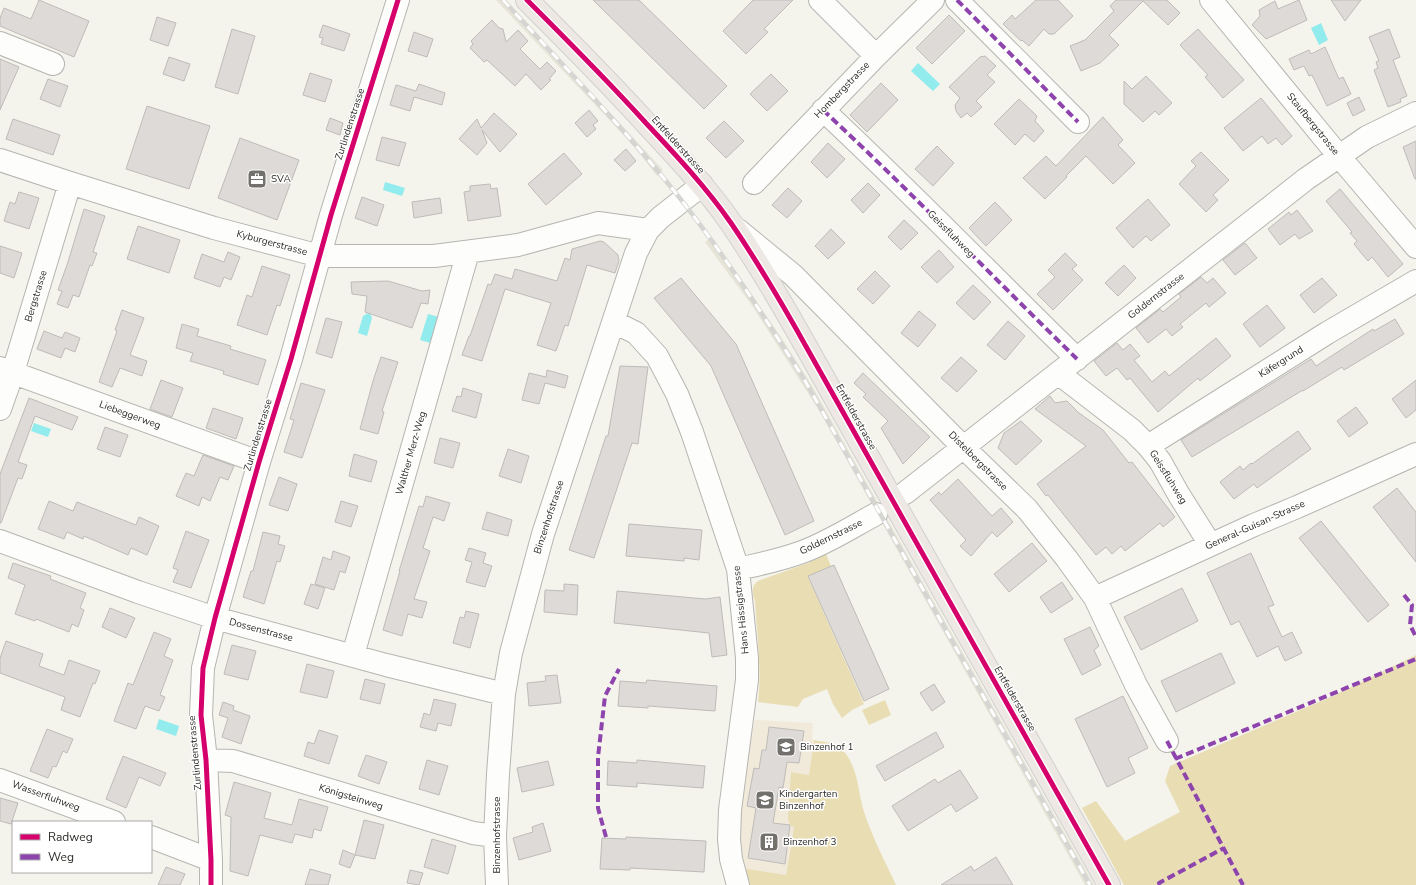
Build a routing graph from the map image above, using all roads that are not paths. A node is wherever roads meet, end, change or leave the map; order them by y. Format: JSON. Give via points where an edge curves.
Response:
{"nodes":[{"id":1,"x":398,"y":0,"type":"edge"},
{"id":2,"x":527,"y":0,"type":"edge"},
{"id":3,"x":820,"y":0,"type":"edge"},
{"id":4,"x":933,"y":0,"type":"edge"},
{"id":5,"x":957,"y":0,"type":"edge"},
{"id":6,"x":1211,"y":0,"type":"edge"},
{"id":7,"x":0,"y":43,"type":"edge"},
{"id":8,"x":876,"y":56,"type":"junction"},
{"id":9,"x":53,"y":64,"type":"dead end"},
{"id":10,"x":823,"y":110,"type":"junction"},
{"id":11,"x":1416,"y":114,"type":"edge"},
{"id":12,"x":1078,"y":122,"type":"dead end"},
{"id":13,"x":1338,"y":155,"type":"junction"},
{"id":14,"x":0,"y":160,"type":"edge"},
{"id":15,"x":70,"y":183,"type":"junction"},
{"id":16,"x":754,"y":183,"type":"dead end"},
{"id":17,"x":702,"y":186,"type":"junction"},
{"id":18,"x":732,"y":225,"type":"junction"},
{"id":19,"x":648,"y":230,"type":"junction"},
{"id":20,"x":1416,"y":247,"type":"edge"},
{"id":21,"x":468,"y":252,"type":"junction"},
{"id":22,"x":320,"y":256,"type":"junction"},
{"id":23,"x":1416,"y":281,"type":"edge"},
{"id":24,"x":614,"y":322,"type":"junction"},
{"id":25,"x":1077,"y":359,"type":"junction"},
{"id":26,"x":6,"y":370,"type":"edge"},
{"id":27,"x":1058,"y":374,"type":"junction"},
{"id":28,"x":0,"y":409,"type":"edge"},
{"id":29,"x":1148,"y":446,"type":"junction"},
{"id":30,"x":964,"y":448,"type":"junction"},
{"id":31,"x":1416,"y":454,"type":"edge"},
{"id":32,"x":259,"y":462,"type":"junction"},
{"id":33,"x":906,"y":493,"type":"dead end"},
{"id":34,"x":876,"y":514,"type":"dead end"},
{"id":35,"x":0,"y":541,"type":"edge"},
{"id":36,"x":1210,"y":544,"type":"junction"},
{"id":37,"x":738,"y":568,"type":"junction"},
{"id":38,"x":1095,"y":598,"type":"junction"},
{"id":39,"x":215,"y":618,"type":"junction"},
{"id":40,"x":353,"y":655,"type":"junction"},
{"id":41,"x":504,"y":694,"type":"junction"},
{"id":42,"x":1167,"y":741,"type":"dead end"},
{"id":43,"x":206,"y":760,"type":"junction"},
{"id":44,"x":0,"y":780,"type":"edge"},
{"id":45,"x":111,"y":821,"type":"edge"},
{"id":46,"x":152,"y":836,"type":"edge"},
{"id":47,"x":495,"y":836,"type":"junction"},
{"id":48,"x":211,"y":860,"type":"junction"},
{"id":49,"x":211,"y":885,"type":"edge"},
{"id":50,"x":497,"y":885,"type":"edge"},
{"id":51,"x":738,"y":885,"type":"edge"},
{"id":52,"x":1109,"y":885,"type":"edge"}],
"edges":[{"from":1,"to":22,"type":"street","name":"Zurlindenstrasse"},
{"from":2,"to":17,"type":"main road","name":"Entfelderstrasse","via":[[631,107]]},
{"from":3,"to":8,"type":"street"},
{"from":4,"to":8,"type":"street","name":"Hombergstrasse"},
{"from":5,"to":12,"type":"street"},
{"from":6,"to":13,"type":"street","name":"Staufbergstrasse"},
{"from":7,"to":9,"type":"street"},
{"from":8,"to":10,"type":"street","name":"Hombergstrasse"},
{"from":10,"to":16,"type":"street","name":"Hombergstrasse"},
{"from":10,"to":25,"type":"street","name":"Geissfluhweg"},
{"from":11,"to":13,"type":"street","name":"Goldernstrasse","via":[[1367,137]]},
{"from":13,"to":20,"type":"street","name":"Staufbergstrasse"},
{"from":13,"to":25,"type":"street","name":"Goldernstrasse"},
{"from":14,"to":15,"type":"street","name":"Kyburgerstrasse"},
{"from":15,"to":22,"type":"street","name":"Kyburgerstrasse","via":[[214,228]]},
{"from":15,"to":26,"type":"street","name":"Bergstrasse"},
{"from":17,"to":18,"type":"main road","name":"Entfelderstrasse"},
{"from":17,"to":19,"type":"street","name":"Binzenhofstrasse"},
{"from":18,"to":30,"type":"street","name":"Distelbergstrasse","via":[[793,275]]},
{"from":18,"to":52,"type":"main road","name":"Entfelderstrasse","via":[[797,331]]},
{"from":19,"to":21,"type":"street","name":"Kyburgerstrasse","via":[[598,223],[518,245]]},
{"from":19,"to":24,"type":"street","name":"Binzenhofstrasse","via":[[636,253]]},
{"from":21,"to":22,"type":"street","name":"Kyburgerstrasse","via":[[434,256]]},
{"from":21,"to":40,"type":"street","name":"Walther Merz-Weg"},
{"from":22,"to":32,"type":"street","name":"Zurlindenstrasse"},
{"from":23,"to":29,"type":"street","name":"Käfergrund","via":[[1327,333]]},
{"from":24,"to":37,"type":"street","name":"Hans Hässigstrasse","via":[[636,333],[657,356],[677,394]]},
{"from":24,"to":41,"type":"street","name":"Binzenhofstrasse","via":[[543,534],[511,653]]},
{"from":25,"to":27,"type":"street","name":"Goldernstrasse"},
{"from":26,"to":28,"type":"street","name":"Bergstrasse"},
{"from":26,"to":32,"type":"street","name":"Liebeggerweg"},
{"from":27,"to":29,"type":"street","name":"Geissfluhweg","via":[[1132,430]]},
{"from":27,"to":30,"type":"street","name":"Goldernstrasse"},
{"from":29,"to":36,"type":"street","name":"Geissfluhweg","via":[[1160,461]]},
{"from":30,"to":33,"type":"street","name":"Goldernstrasse"},
{"from":30,"to":38,"type":"street","name":"Distelbergstrasse","via":[[1027,509]]},
{"from":31,"to":36,"type":"street","name":"General-Guisan-Strasse"},
{"from":32,"to":39,"type":"street","name":"Zurlindenstrasse"},
{"from":34,"to":37,"type":"street","name":"Goldernstrasse","via":[[802,552],[764,564]]},
{"from":35,"to":39,"type":"street","name":"Dossenstrasse"},
{"from":36,"to":38,"type":"street","name":"General-Guisan-Strasse"},
{"from":37,"to":51,"type":"street","name":"Hans Hässigstrasse","via":[[747,658],[747,680],[730,810],[731,859]]},
{"from":38,"to":42,"type":"street","name":"Distelbergstrasse","via":[[1136,684]]},
{"from":39,"to":40,"type":"street","name":"Dossenstrasse"},
{"from":39,"to":43,"type":"street","name":"Zurlindenstrasse","via":[[203,668],[201,715]]},
{"from":40,"to":41,"type":"street","name":"Dossenstrasse"},
{"from":41,"to":47,"type":"street","name":"Binzenhofstrasse"},
{"from":43,"to":47,"type":"street","name":"Königsteinweg","via":[[233,761],[473,833]]},
{"from":43,"to":48,"type":"street","name":"Zurlindenstrasse"},
{"from":44,"to":45,"type":"street","name":"Wasserfluhweg"},
{"from":46,"to":48,"type":"street"},
{"from":47,"to":50,"type":"street","name":"Binzenhofstrasse"},
{"from":48,"to":49,"type":"street","name":"Zurlindenstrasse"}]}
